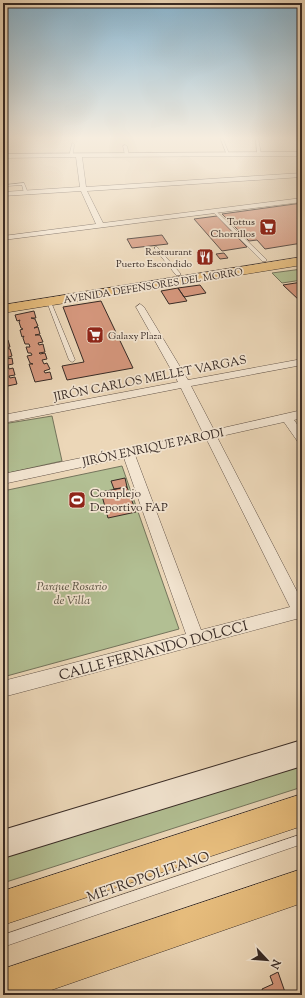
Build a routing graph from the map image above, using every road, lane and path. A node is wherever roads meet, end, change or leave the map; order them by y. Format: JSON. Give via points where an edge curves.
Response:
{"nodes":[{"id":1,"x":82,"y":184,"type":"edge"},
{"id":2,"x":168,"y":184,"type":"edge"},
{"id":3,"x":7,"y":185,"type":"dead end"},
{"id":4,"x":83,"y":189,"type":"junction"},
{"id":5,"x":26,"y":193,"type":"junction"},
{"id":6,"x":3,"y":194,"type":"edge"},
{"id":7,"x":302,"y":200,"type":"edge"},
{"id":8,"x":214,"y":211,"type":"junction"},
{"id":9,"x":101,"y":226,"type":"junction"},
{"id":10,"x":3,"y":238,"type":"edge"},
{"id":11,"x":156,"y":248,"type":"dead end"},
{"id":12,"x":302,"y":254,"type":"edge"},
{"id":13,"x":264,"y":260,"type":"junction"},
{"id":14,"x":302,"y":261,"type":"edge"},
{"id":15,"x":178,"y":274,"type":"junction"},
{"id":16,"x":3,"y":301,"type":"edge"},
{"id":17,"x":49,"y":302,"type":"junction"},
{"id":18,"x":140,"y":307,"type":"dead end"},
{"id":19,"x":3,"y":309,"type":"edge"},
{"id":20,"x":72,"y":360,"type":"dead end"},
{"id":21,"x":302,"y":362,"type":"edge"},
{"id":22,"x":185,"y":385,"type":"junction"},
{"id":23,"x":302,"y":414,"type":"edge"},
{"id":24,"x":286,"y":417,"type":"junction"},
{"id":25,"x":3,"y":419,"type":"edge"},
{"id":26,"x":211,"y":436,"type":"junction"},
{"id":27,"x":302,"y":440,"type":"edge"},
{"id":28,"x":128,"y":453,"type":"junction"},
{"id":29,"x":3,"y":479,"type":"edge"},
{"id":30,"x":301,"y":613,"type":"edge"},
{"id":31,"x":196,"y":639,"type":"junction"},
{"id":32,"x":3,"y":689,"type":"edge"},
{"id":33,"x":302,"y":753,"type":"edge"},
{"id":34,"x":302,"y":810,"type":"edge"},
{"id":35,"x":302,"y":839,"type":"edge"},
{"id":36,"x":3,"y":844,"type":"edge"},
{"id":37,"x":302,"y":886,"type":"edge"},
{"id":38,"x":3,"y":908,"type":"edge"},
{"id":39,"x":3,"y":941,"type":"edge"},
{"id":40,"x":44,"y":984,"type":"edge"},
{"id":41,"x":3,"y":988,"type":"edge"}],
"edges":[{"from":1,"to":4,"type":"street"},
{"from":2,"to":4,"type":"street"},
{"from":3,"to":5,"type":"lane","via":[[23,184]]},
{"from":4,"to":5,"type":"street"},
{"from":4,"to":9,"type":"street"},
{"from":5,"to":6,"type":"street"},
{"from":7,"to":8,"type":"street"},
{"from":8,"to":9,"type":"street"},
{"from":8,"to":13,"type":"lane"},
{"from":9,"to":10,"type":"street"},
{"from":11,"to":15,"type":"lane"},
{"from":12,"to":13,"type":"main road","name":"AVENIDA DEFENSORES DEL MORRO"},
{"from":13,"to":15,"type":"main road","name":"AVENIDA DEFENSORES DEL MORRO"},
{"from":14,"to":17,"type":"main road","name":"AVENIDA DEFENSORES DEL MORRO"},
{"from":15,"to":16,"type":"main road","name":"AVENIDA DEFENSORES DEL MORRO"},
{"from":17,"to":19,"type":"main road","name":"AVENIDA DEFENSORES DEL MORRO"},
{"from":17,"to":20,"type":"lane"},
{"from":18,"to":22,"type":"street"},
{"from":21,"to":22,"type":"street","name":"JIRÓN CARLOS MELLET VARGAS"},
{"from":22,"to":25,"type":"street","name":"JIRÓN CARLOS MELLET VARGAS"},
{"from":22,"to":26,"type":"street"},
{"from":23,"to":24,"type":"street","name":"JIRÓN ENRIQUE PARODI"},
{"from":24,"to":26,"type":"street","name":"JIRÓN ENRIQUE PARODI"},
{"from":24,"to":27,"type":"street"},
{"from":26,"to":28,"type":"street","name":"JIRÓN ENRIQUE PARODI"},
{"from":26,"to":30,"type":"street"},
{"from":28,"to":29,"type":"street","name":"JIRÓN ENRIQUE PARODI"},
{"from":28,"to":31,"type":"street"},
{"from":30,"to":31,"type":"street","name":"CALLE FERNANDO DOLCCI"},
{"from":31,"to":32,"type":"street","name":"CALLE FERNANDO DOLCCI"},
{"from":33,"to":36,"type":"main road"},
{"from":34,"to":38,"type":"main road"},
{"from":35,"to":39,"type":"lane","name":"METROPOLITANO"},
{"from":37,"to":40,"type":"main road"},
{"from":40,"to":41,"type":"main road"}]}
